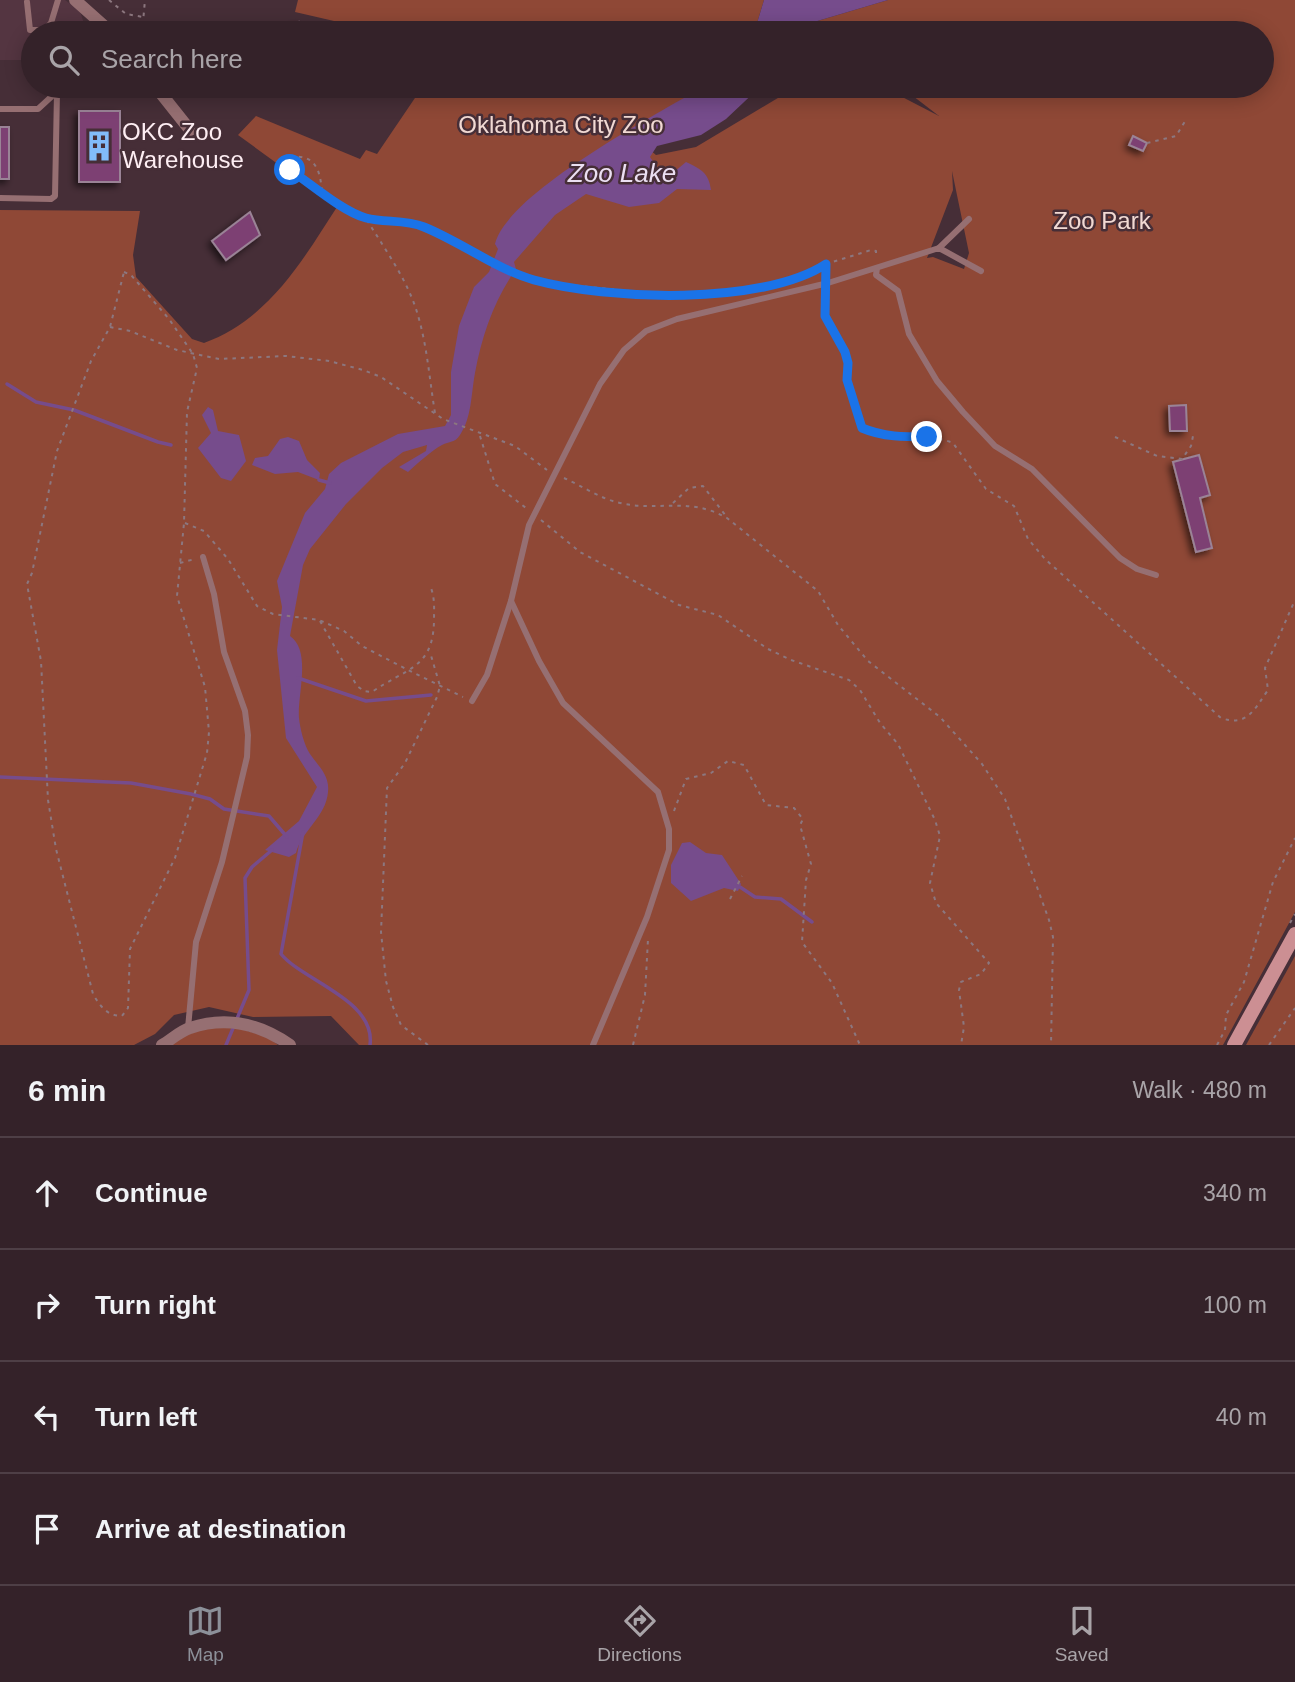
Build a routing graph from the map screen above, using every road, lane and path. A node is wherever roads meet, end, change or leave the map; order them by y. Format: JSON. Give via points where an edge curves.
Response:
{"nodes":[{"id":1,"x":58,"y":0,"type":"edge"},
{"id":2,"x":75,"y":0,"type":"edge"},
{"id":3,"x":109,"y":0,"type":"edge"},
{"id":4,"x":145,"y":0,"type":"edge"},
{"id":5,"x":27,"y":2,"type":"dead end"},
{"id":6,"x":143,"y":16,"type":"junction"},
{"id":7,"x":29,"y":21,"type":"edge"},
{"id":8,"x":52,"y":21,"type":"edge"},
{"id":9,"x":99,"y":21,"type":"edge"},
{"id":10,"x":143,"y":21,"type":"edge"},
{"id":11,"x":50,"y":98,"type":"edge"},
{"id":12,"x":57,"y":98,"type":"edge"},
{"id":13,"x":165,"y":98,"type":"edge"},
{"id":14,"x":0,"y":109,"type":"edge"},
{"id":15,"x":1187,"y":118,"type":"dead end"},
{"id":16,"x":190,"y":130,"type":"dead end"},
{"id":17,"x":1147,"y":143,"type":"dead end"},
{"id":18,"x":322,"y":191,"type":"junction"},
{"id":19,"x":0,"y":198,"type":"edge"},
{"id":20,"x":365,"y":218,"type":"junction"},
{"id":21,"x":969,"y":219,"type":"dead end"},
{"id":22,"x":939,"y":248,"type":"junction"},
{"id":23,"x":826,"y":264,"type":"junction"},
{"id":24,"x":877,"y":268,"type":"junction"},
{"id":25,"x":981,"y":271,"type":"dead end"},
{"id":26,"x":828,"y":283,"type":"junction"},
{"id":27,"x":110,"y":327,"type":"junction"},
{"id":28,"x":193,"y":354,"type":"junction"},
{"id":29,"x":435,"y":414,"type":"junction"},
{"id":30,"x":480,"y":435,"type":"junction"},
{"id":31,"x":1193,"y":436,"type":"dead end"},
{"id":32,"x":1115,"y":437,"type":"dead end"},
{"id":33,"x":557,"y":475,"type":"junction"},
{"id":34,"x":672,"y":503,"type":"junction"},
{"id":35,"x":534,"y":514,"type":"junction"},
{"id":36,"x":727,"y":518,"type":"junction"},
{"id":37,"x":184,"y":523,"type":"junction"},
{"id":38,"x":203,"y":557,"type":"dead end"},
{"id":39,"x":1156,"y":575,"type":"dead end"},
{"id":40,"x":431,"y":587,"type":"dead end"},
{"id":41,"x":1295,"y":600,"type":"edge"},
{"id":42,"x":511,"y":601,"type":"junction"},
{"id":43,"x":319,"y":620,"type":"junction"},
{"id":44,"x":430,"y":652,"type":"junction"},
{"id":45,"x":408,"y":670,"type":"junction"},
{"id":46,"x":440,"y":685,"type":"junction"},
{"id":47,"x":471,"y":701,"type":"joint"},
{"id":48,"x":669,"y":830,"type":"junction"},
{"id":49,"x":1295,"y":838,"type":"edge"},
{"id":50,"x":741,"y":876,"type":"dead end"},
{"id":51,"x":730,"y":899,"type":"dead end"},
{"id":52,"x":647,"y":917,"type":"junction"},
{"id":53,"x":1295,"y":934,"type":"edge"},
{"id":54,"x":1295,"y":1008,"type":"edge"},
{"id":55,"x":188,"y":1028,"type":"junction"},
{"id":56,"x":162,"y":1045,"type":"edge"},
{"id":57,"x":290,"y":1045,"type":"edge"},
{"id":58,"x":428,"y":1045,"type":"edge"},
{"id":59,"x":593,"y":1045,"type":"edge"},
{"id":60,"x":633,"y":1045,"type":"edge"},
{"id":61,"x":860,"y":1045,"type":"edge"},
{"id":62,"x":961,"y":1045,"type":"edge"},
{"id":63,"x":1051,"y":1045,"type":"edge"},
{"id":64,"x":1217,"y":1045,"type":"edge"},
{"id":65,"x":1234,"y":1045,"type":"edge"},
{"id":66,"x":1269,"y":1045,"type":"edge"}],
"edges":[{"from":1,"to":8,"type":"lane"},
{"from":2,"to":9,"type":"street"},
{"from":3,"to":6,"type":"path","via":[[126,14]]},
{"from":4,"to":6,"type":"path"},
{"from":5,"to":7,"type":"lane"},
{"from":6,"to":10,"type":"path"},
{"from":11,"to":14,"type":"lane","via":[[38,109]]},
{"from":12,"to":19,"type":"lane","via":[[55,196]]},
{"from":13,"to":16,"type":"street"},
{"from":15,"to":17,"type":"path","via":[[1176,136]]},
{"from":18,"to":18,"type":"path","via":[[290,170],[286,163],[291,157],[313,160]]},
{"from":18,"to":20,"type":"path"},
{"from":20,"to":23,"type":"path","via":[[421,226],[518,273],[560,284],[669,295],[754,290],[797,280]]},
{"from":20,"to":29,"type":"path","via":[[416,307],[433,380]]},
{"from":21,"to":22,"type":"lane"},
{"from":22,"to":24,"type":"lane"},
{"from":22,"to":25,"type":"lane"},
{"from":23,"to":24,"type":"path","via":[[871,250],[876,251]]},
{"from":23,"to":26,"type":"path"},
{"from":24,"to":26,"type":"lane"},
{"from":24,"to":39,"type":"lane","via":[[876,275],[898,291],[909,334],[937,381],[963,412],[995,446],[1032,469],[1120,558]]},
{"from":26,"to":33,"type":"lane","via":[[677,318],[646,331],[624,350],[600,384]]},
{"from":26,"to":41,"type":"path","via":[[825,316],[845,352],[847,380],[862,428],[953,443],[986,489],[1014,506],[1028,539],[1045,559],[1221,718],[1234,722],[1250,717],[1268,690],[1265,668]]},
{"from":27,"to":28,"type":"path"},
{"from":27,"to":28,"type":"path","via":[[124,272],[169,318]]},
{"from":27,"to":37,"type":"path","via":[[91,361],[54,461],[27,594],[41,661],[48,800],[56,849],[93,994],[114,1016],[122,1016],[128,1008],[130,949],[174,858],[207,753],[205,687],[177,596]]},
{"from":28,"to":29,"type":"path","via":[[219,359],[286,356],[330,361],[381,377]]},
{"from":28,"to":37,"type":"path","via":[[197,368],[187,412]]},
{"from":29,"to":30,"type":"path"},
{"from":30,"to":33,"type":"path","via":[[515,446]]},
{"from":30,"to":35,"type":"path","via":[[495,484]]},
{"from":31,"to":32,"type":"path","via":[[1182,458],[1157,456]]},
{"from":33,"to":34,"type":"path","via":[[620,503]]},
{"from":33,"to":35,"type":"lane"},
{"from":34,"to":36,"type":"path","via":[[710,508]]},
{"from":34,"to":36,"type":"path","via":[[689,488],[703,486]]},
{"from":35,"to":42,"type":"lane"},
{"from":35,"to":62,"type":"path","via":[[580,552],[678,605],[718,615],[790,660],[849,680],[860,690],[898,744],[935,820],[940,836],[930,883],[936,903],[989,963],[987,970],[961,982]]},
{"from":36,"to":63,"type":"path","via":[[818,591],[868,661],[940,717],[982,764],[1005,799],[1053,937]]},
{"from":37,"to":43,"type":"path","via":[[204,531],[257,606],[273,614]]},
{"from":38,"to":55,"type":"lane","via":[[248,735],[222,862],[196,942]]},
{"from":40,"to":44,"type":"path","via":[[434,628]]},
{"from":42,"to":47,"type":"lane","via":[[487,675]]},
{"from":42,"to":48,"type":"lane","via":[[563,703],[658,792]]},
{"from":43,"to":45,"type":"path"},
{"from":43,"to":45,"type":"path","via":[[349,674],[364,691],[372,692]]},
{"from":44,"to":45,"type":"path"},
{"from":44,"to":46,"type":"path"},
{"from":45,"to":46,"type":"path"},
{"from":46,"to":47,"type":"path"},
{"from":46,"to":58,"type":"path","via":[[417,739],[387,788],[381,932],[393,1007],[401,1025]]},
{"from":48,"to":52,"type":"lane","via":[[669,850]]},
{"from":48,"to":61,"type":"path","via":[[686,779],[712,774],[728,761],[744,765],[766,805],[794,808],[803,819],[800,825],[811,864],[802,943],[832,983]]},
{"from":49,"to":64,"type":"path","via":[[1273,882],[1244,982],[1226,1015]]},
{"from":50,"to":51,"type":"path"},
{"from":52,"to":59,"type":"lane"},
{"from":52,"to":60,"type":"path","via":[[645,995]]},
{"from":53,"to":65,"type":"street"},
{"from":54,"to":66,"type":"path"},
{"from":55,"to":56,"type":"street"},
{"from":55,"to":57,"type":"street","via":[[227,1020],[273,1033]]}]}
